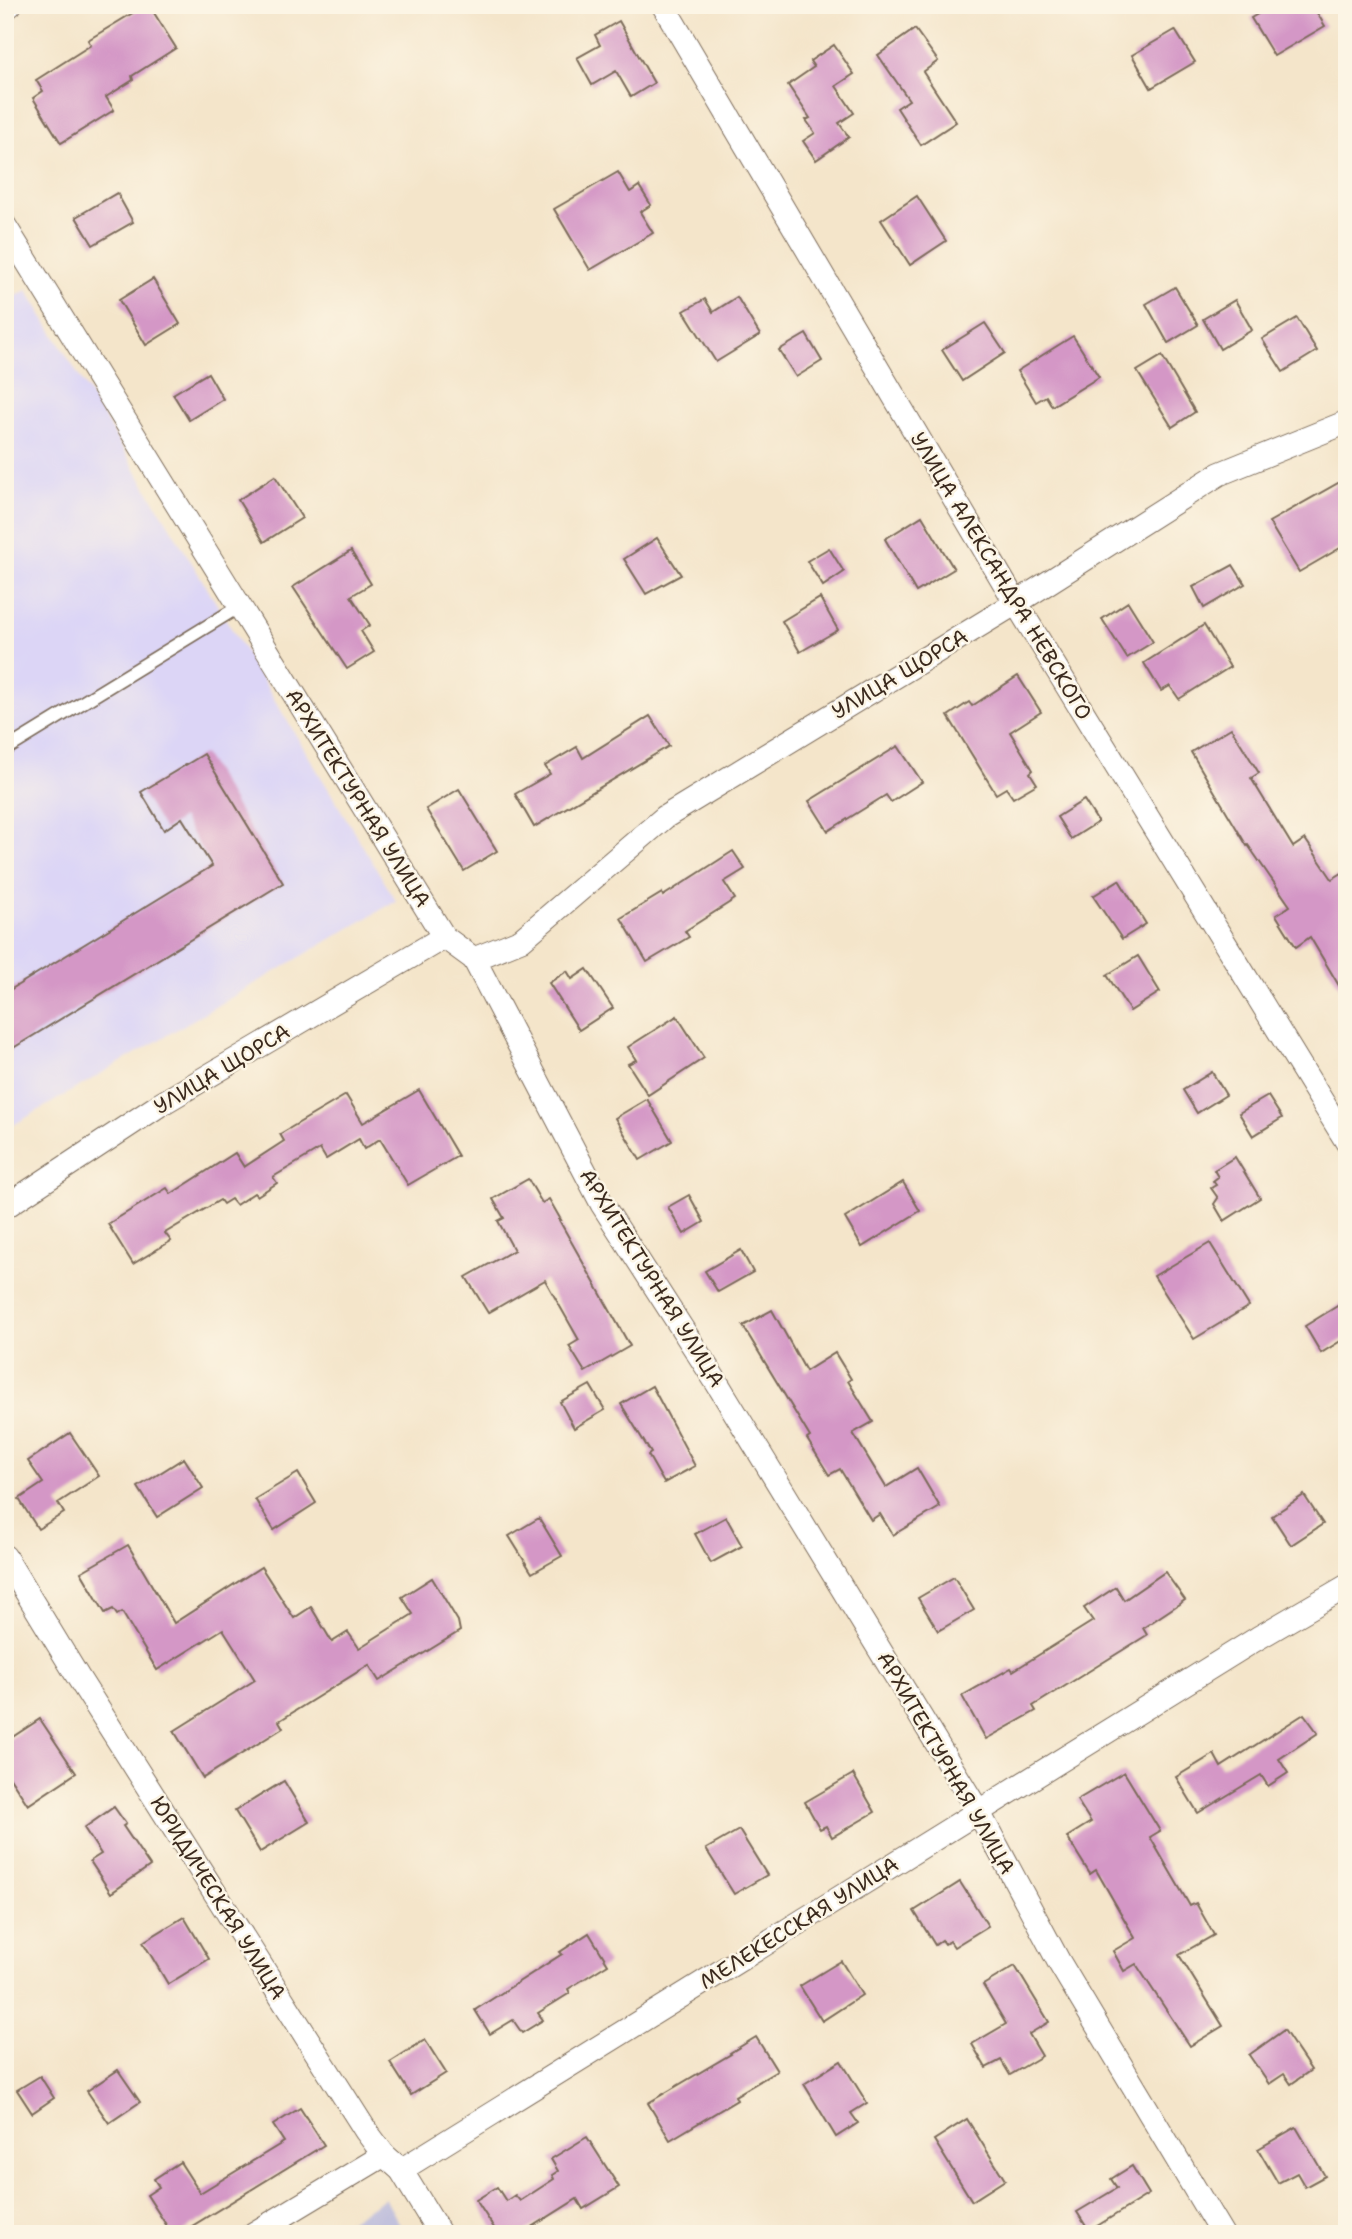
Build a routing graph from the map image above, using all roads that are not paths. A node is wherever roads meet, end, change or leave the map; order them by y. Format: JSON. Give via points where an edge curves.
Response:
{"nodes":[{"id":1,"x":10,"y":5,"type":"edge"},
{"id":2,"x":663,"y":5,"type":"edge"},
{"id":3,"x":5,"y":9,"type":"edge"},
{"id":4,"x":5,"y":226,"type":"edge"},
{"id":5,"x":1347,"y":422,"type":"edge"},
{"id":6,"x":1016,"y":603,"type":"junction"},
{"id":7,"x":240,"y":606,"type":"junction"},
{"id":8,"x":5,"y":750,"type":"edge"},
{"id":9,"x":444,"y":937,"type":"junction"},
{"id":10,"x":474,"y":958,"type":"junction"},
{"id":11,"x":1347,"y":1142,"type":"edge"},
{"id":12,"x":5,"y":1207,"type":"edge"},
{"id":13,"x":5,"y":1557,"type":"edge"},
{"id":14,"x":1347,"y":1586,"type":"edge"},
{"id":15,"x":978,"y":1811,"type":"junction"},
{"id":16,"x":393,"y":2162,"type":"junction"},
{"id":17,"x":253,"y":2234,"type":"edge"},
{"id":18,"x":440,"y":2234,"type":"edge"},
{"id":19,"x":1222,"y":2234,"type":"edge"}],
"edges":[{"from":1,"to":3,"type":"street"},
{"from":2,"to":6,"type":"street","name":"УЛИЦА АЛЕКСАНДРА НЕВСКОГО"},
{"from":4,"to":7,"type":"street","name":"АРХИТЕКТУРНАЯ УЛИЦА"},
{"from":5,"to":6,"type":"street","name":"УЛИЦА ЩОРСА","via":[[1219,474]]},
{"from":6,"to":10,"type":"street","name":"УЛИЦА ЩОРСА","via":[[665,817],[521,940]]},
{"from":6,"to":11,"type":"street","name":"УЛИЦА АЛЕКСАНДРА НЕВСКОГО"},
{"from":7,"to":8,"type":"lane"},
{"from":7,"to":9,"type":"street","name":"АРХИТЕКТУРНАЯ УЛИЦА"},
{"from":9,"to":10,"type":"street","name":"АРХИТЕКТУРНАЯ УЛИЦА"},
{"from":9,"to":12,"type":"street","name":"УЛИЦА ЩОРСА","via":[[161,1104]]},
{"from":10,"to":15,"type":"street","name":"АРХИТЕКТУРНАЯ УЛИЦА","via":[[603,1204]]},
{"from":13,"to":16,"type":"street","name":"ЮРИДИЧЕСКАЯ УЛИЦА","via":[[366,2131]]},
{"from":14,"to":15,"type":"street","name":"МЕЛЕКЕССКАЯ УЛИЦА"},
{"from":15,"to":16,"type":"street","name":"МЕЛЕКЕССКАЯ УЛИЦА"},
{"from":15,"to":19,"type":"street","name":"АРХИТЕКТУРНАЯ УЛИЦА","via":[[1059,1962]]},
{"from":16,"to":17,"type":"street","name":"МЕЛЕКЕССКАЯ УЛИЦА"},
{"from":16,"to":18,"type":"street","name":"ЮРИДИЧЕСКАЯ УЛИЦА"}]}
